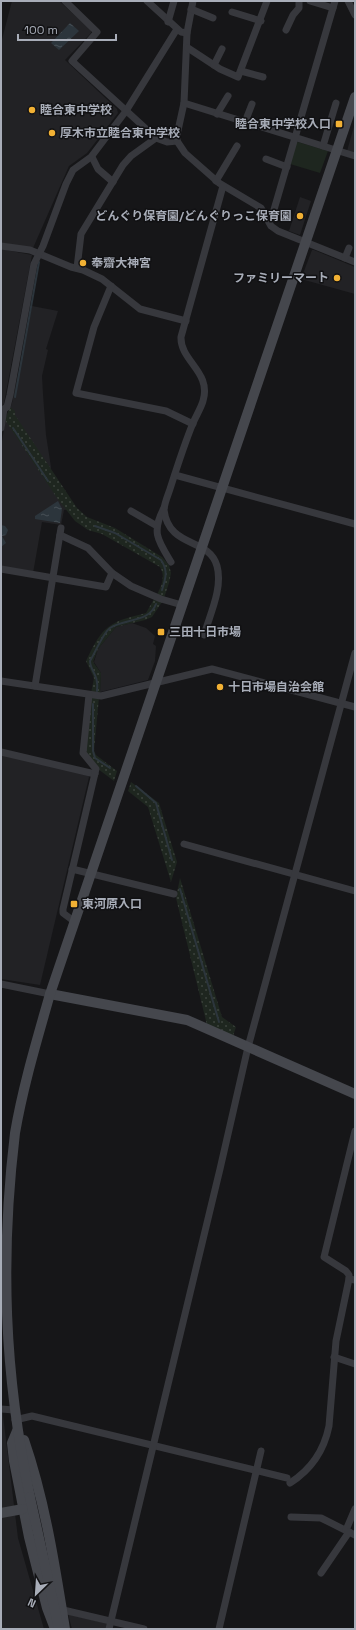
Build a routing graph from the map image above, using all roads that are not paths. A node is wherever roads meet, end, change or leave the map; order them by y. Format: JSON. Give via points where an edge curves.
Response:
{"nodes":[{"id":1,"x":65,"y":1,"type":"edge"},
{"id":2,"x":147,"y":1,"type":"edge"},
{"id":3,"x":174,"y":1,"type":"edge"},
{"id":4,"x":193,"y":1,"type":"edge"},
{"id":5,"x":267,"y":1,"type":"edge"},
{"id":6,"x":299,"y":1,"type":"edge"},
{"id":7,"x":310,"y":1,"type":"edge"},
{"id":8,"x":348,"y":1,"type":"edge"},
{"id":9,"x":334,"y":4,"type":"edge"},
{"id":10,"x":191,"y":10,"type":"junction"},
{"id":11,"x":232,"y":12,"type":"dead end"},
{"id":12,"x":355,"y":15,"type":"edge"},
{"id":13,"x":213,"y":18,"type":"dead end"},
{"id":14,"x":261,"y":21,"type":"junction"},
{"id":15,"x":168,"y":22,"type":"junction"},
{"id":16,"x":177,"y":28,"type":"junction"},
{"id":17,"x":286,"y":30,"type":"dead end"},
{"id":18,"x":187,"y":33,"type":"junction"},
{"id":19,"x":188,"y":48,"type":"junction"},
{"id":20,"x":222,"y":49,"type":"dead end"},
{"id":21,"x":214,"y":65,"type":"junction"},
{"id":22,"x":241,"y":71,"type":"junction"},
{"id":23,"x":263,"y":77,"type":"dead end"},
{"id":24,"x":228,"y":96,"type":"dead end"},
{"id":25,"x":355,"y":96,"type":"edge"},
{"id":26,"x":336,"y":103,"type":"dead end"},
{"id":27,"x":184,"y":104,"type":"junction"},
{"id":28,"x":252,"y":104,"type":"dead end"},
{"id":29,"x":126,"y":111,"type":"junction"},
{"id":30,"x":217,"y":114,"type":"junction"},
{"id":31,"x":245,"y":122,"type":"junction"},
{"id":32,"x":156,"y":138,"type":"junction"},
{"id":33,"x":295,"y":138,"type":"junction"},
{"id":34,"x":177,"y":141,"type":"junction"},
{"id":35,"x":237,"y":146,"type":"dead end"},
{"id":36,"x":323,"y":146,"type":"junction"},
{"id":37,"x":337,"y":150,"type":"junction"},
{"id":38,"x":355,"y":156,"type":"edge"},
{"id":39,"x":92,"y":157,"type":"junction"},
{"id":40,"x":266,"y":159,"type":"dead end"},
{"id":41,"x":287,"y":167,"type":"junction"},
{"id":42,"x":216,"y":181,"type":"junction"},
{"id":43,"x":113,"y":182,"type":"junction"},
{"id":44,"x":223,"y":186,"type":"junction"},
{"id":45,"x":267,"y":218,"type":"junction"},
{"id":46,"x":307,"y":243,"type":"junction"},
{"id":47,"x":1,"y":246,"type":"edge"},
{"id":48,"x":349,"y":248,"type":"dead end"},
{"id":49,"x":39,"y":254,"type":"junction"},
{"id":50,"x":345,"y":258,"type":"junction"},
{"id":51,"x":355,"y":262,"type":"edge"},
{"id":52,"x":77,"y":268,"type":"junction"},
{"id":53,"x":111,"y":286,"type":"junction"},
{"id":54,"x":186,"y":321,"type":"junction"},
{"id":55,"x":193,"y":424,"type":"junction"},
{"id":56,"x":1,"y":428,"type":"edge"},
{"id":57,"x":175,"y":475,"type":"junction"},
{"id":58,"x":222,"y":488,"type":"junction"},
{"id":59,"x":164,"y":508,"type":"junction"},
{"id":60,"x":131,"y":511,"type":"dead end"},
{"id":61,"x":355,"y":524,"type":"edge"},
{"id":62,"x":157,"y":526,"type":"junction"},
{"id":63,"x":201,"y":548,"type":"junction"},
{"id":64,"x":171,"y":562,"type":"dead end"},
{"id":65,"x":1,"y":569,"type":"edge"},
{"id":66,"x":112,"y":573,"type":"junction"},
{"id":67,"x":53,"y":578,"type":"junction"},
{"id":68,"x":182,"y":605,"type":"junction"},
{"id":69,"x":204,"y":635,"type":"dead end"},
{"id":70,"x":355,"y":653,"type":"edge"},
{"id":71,"x":1,"y":681,"type":"edge"},
{"id":72,"x":155,"y":684,"type":"junction"},
{"id":73,"x":35,"y":686,"type":"junction"},
{"id":74,"x":89,"y":695,"type":"junction"},
{"id":75,"x":342,"y":704,"type":"junction"},
{"id":76,"x":355,"y":707,"type":"edge"},
{"id":77,"x":1,"y":752,"type":"edge"},
{"id":78,"x":95,"y":774,"type":"junction"},
{"id":79,"x":184,"y":844,"type":"dead end"},
{"id":80,"x":72,"y":869,"type":"junction"},
{"id":81,"x":92,"y":873,"type":"junction"},
{"id":82,"x":296,"y":874,"type":"junction"},
{"id":83,"x":355,"y":890,"type":"edge"},
{"id":84,"x":174,"y":894,"type":"dead end"},
{"id":85,"x":75,"y":922,"type":"junction"},
{"id":86,"x":1,"y":984,"type":"edge"},
{"id":87,"x":50,"y":994,"type":"junction"},
{"id":88,"x":248,"y":1047,"type":"junction"},
{"id":89,"x":355,"y":1094,"type":"edge"},
{"id":90,"x":355,"y":1131,"type":"edge"},
{"id":91,"x":2,"y":1277,"type":"edge"},
{"id":92,"x":352,"y":1279,"type":"edge"},
{"id":93,"x":334,"y":1357,"type":"junction"},
{"id":94,"x":355,"y":1364,"type":"edge"},
{"id":95,"x":1,"y":1409,"type":"edge"},
{"id":96,"x":14,"y":1415,"type":"junction"},
{"id":97,"x":17,"y":1431,"type":"junction"},
{"id":98,"x":153,"y":1446,"type":"junction"},
{"id":99,"x":261,"y":1451,"type":"dead end"},
{"id":100,"x":256,"y":1471,"type":"junction"},
{"id":101,"x":23,"y":1509,"type":"junction"},
{"id":102,"x":355,"y":1509,"type":"edge"},
{"id":103,"x":1,"y":1513,"type":"edge"},
{"id":104,"x":291,"y":1517,"type":"dead end"},
{"id":105,"x":350,"y":1532,"type":"edge"},
{"id":106,"x":322,"y":1573,"type":"dead end"},
{"id":107,"x":47,"y":1608,"type":"junction"},
{"id":108,"x":62,"y":1610,"type":"junction"},
{"id":109,"x":111,"y":1621,"type":"junction"},
{"id":110,"x":55,"y":1629,"type":"edge"},
{"id":111,"x":59,"y":1629,"type":"edge"},
{"id":112,"x":65,"y":1629,"type":"edge"},
{"id":113,"x":109,"y":1629,"type":"edge"},
{"id":114,"x":144,"y":1629,"type":"edge"},
{"id":115,"x":219,"y":1629,"type":"edge"}],
"edges":[{"from":1,"to":29,"type":"street","via":[[98,32],[72,61]]},
{"from":2,"to":15,"type":"street"},
{"from":3,"to":15,"type":"street"},
{"from":4,"to":10,"type":"street"},
{"from":5,"to":14,"type":"street"},
{"from":6,"to":17,"type":"street","via":[[299,8]]},
{"from":7,"to":9,"type":"street"},
{"from":8,"to":12,"type":"street"},
{"from":9,"to":33,"type":"street"},
{"from":10,"to":13,"type":"street"},
{"from":10,"to":18,"type":"street"},
{"from":11,"to":14,"type":"street"},
{"from":14,"to":22,"type":"street"},
{"from":15,"to":16,"type":"street"},
{"from":16,"to":18,"type":"street"},
{"from":16,"to":29,"type":"street"},
{"from":18,"to":19,"type":"street"},
{"from":19,"to":21,"type":"street"},
{"from":19,"to":27,"type":"street"},
{"from":20,"to":21,"type":"street"},
{"from":21,"to":22,"type":"street","via":[[238,77]]},
{"from":22,"to":23,"type":"street"},
{"from":24,"to":30,"type":"street"},
{"from":25,"to":37,"type":"street"},
{"from":26,"to":36,"type":"street"},
{"from":27,"to":30,"type":"street"},
{"from":27,"to":34,"type":"street"},
{"from":28,"to":31,"type":"street"},
{"from":29,"to":32,"type":"street"},
{"from":29,"to":39,"type":"street"},
{"from":30,"to":31,"type":"street"},
{"from":31,"to":33,"type":"street"},
{"from":32,"to":34,"type":"street","via":[[167,142]]},
{"from":32,"to":43,"type":"street","via":[[131,156]]},
{"from":33,"to":36,"type":"street"},
{"from":33,"to":41,"type":"street"},
{"from":34,"to":42,"type":"street","via":[[185,153]]},
{"from":35,"to":42,"type":"street"},
{"from":36,"to":37,"type":"street"},
{"from":37,"to":38,"type":"street"},
{"from":37,"to":46,"type":"street"},
{"from":39,"to":43,"type":"street","via":[[98,169]]},
{"from":39,"to":49,"type":"street","via":[[73,170]]},
{"from":40,"to":41,"type":"street"},
{"from":41,"to":45,"type":"street","via":[[273,213]]},
{"from":42,"to":44,"type":"street"},
{"from":43,"to":52,"type":"street","via":[[81,234]]},
{"from":44,"to":45,"type":"street","via":[[261,208]]},
{"from":44,"to":54,"type":"street"},
{"from":45,"to":46,"type":"street","via":[[271,226],[278,231]]},
{"from":46,"to":50,"type":"street"},
{"from":46,"to":58,"type":"street"},
{"from":47,"to":49,"type":"street","via":[[30,250]]},
{"from":48,"to":50,"type":"street"},
{"from":49,"to":52,"type":"street"},
{"from":49,"to":56,"type":"street","via":[[34,264],[10,395],[4,409]]},
{"from":50,"to":51,"type":"street"},
{"from":52,"to":53,"type":"street"},
{"from":53,"to":54,"type":"street","via":[[140,309]]},
{"from":53,"to":55,"type":"street","via":[[90,341],[76,393],[166,411]]},
{"from":54,"to":55,"type":"street","via":[[181,344],[200,372],[204,390],[204,400]]},
{"from":55,"to":57,"type":"street"},
{"from":57,"to":58,"type":"street"},
{"from":57,"to":59,"type":"street"},
{"from":58,"to":61,"type":"street"},
{"from":58,"to":63,"type":"street"},
{"from":59,"to":62,"type":"street"},
{"from":59,"to":63,"type":"street","via":[[171,530],[177,536]]},
{"from":60,"to":62,"type":"street"},
{"from":62,"to":64,"type":"street","via":[[158,541]]},
{"from":63,"to":68,"type":"street"},
{"from":63,"to":69,"type":"street","via":[[212,554],[217,567],[218,589]]},
{"from":65,"to":67,"type":"street"},
{"from":66,"to":67,"type":"street","via":[[106,587]]},
{"from":66,"to":67,"type":"street","via":[[88,548],[61,531]]},
{"from":66,"to":68,"type":"street","via":[[131,586]]},
{"from":67,"to":73,"type":"street"},
{"from":68,"to":72,"type":"street"},
{"from":70,"to":75,"type":"street"},
{"from":71,"to":73,"type":"street"},
{"from":72,"to":74,"type":"street","via":[[101,696]]},
{"from":72,"to":75,"type":"street","via":[[212,669]]},
{"from":72,"to":81,"type":"street"},
{"from":73,"to":74,"type":"street"},
{"from":74,"to":78,"type":"street","via":[[83,753],[96,769]]},
{"from":75,"to":76,"type":"street"},
{"from":75,"to":82,"type":"street"},
{"from":77,"to":78,"type":"street"},
{"from":78,"to":80,"type":"street"},
{"from":79,"to":82,"type":"street"},
{"from":80,"to":81,"type":"street"},
{"from":80,"to":85,"type":"street","via":[[62,909],[63,913]]},
{"from":81,"to":84,"type":"street"},
{"from":81,"to":85,"type":"street"},
{"from":82,"to":83,"type":"street"},
{"from":82,"to":88,"type":"street"},
{"from":85,"to":87,"type":"street"},
{"from":86,"to":87,"type":"street"},
{"from":87,"to":88,"type":"street","via":[[178,1018]]},
{"from":87,"to":91,"type":"street","via":[[29,1068],[15,1134],[8,1188]]},
{"from":88,"to":89,"type":"street"},
{"from":88,"to":98,"type":"street"},
{"from":90,"to":92,"type":"street","via":[[324,1257],[346,1271]]},
{"from":91,"to":96,"type":"street"},
{"from":92,"to":93,"type":"street","via":[[343,1302]]},
{"from":93,"to":94,"type":"street"},
{"from":93,"to":100,"type":"street","via":[[327,1438],[311,1467],[289,1480]]},
{"from":95,"to":96,"type":"street"},
{"from":96,"to":97,"type":"street"},
{"from":96,"to":98,"type":"street","via":[[32,1416]]},
{"from":96,"to":108,"type":"street","via":[[25,1441],[38,1490],[58,1579]]},
{"from":97,"to":101,"type":"street","via":[[12,1443]]},
{"from":97,"to":111,"type":"street","bridge":true},
{"from":98,"to":100,"type":"street"},
{"from":98,"to":109,"type":"street"},
{"from":99,"to":100,"type":"street"},
{"from":100,"to":115,"type":"street"},
{"from":101,"to":103,"type":"street"},
{"from":101,"to":107,"type":"street"},
{"from":102,"to":105,"type":"street"},
{"from":104,"to":105,"type":"street","via":[[321,1518]]},
{"from":105,"to":106,"type":"street"},
{"from":107,"to":108,"type":"street"},
{"from":107,"to":110,"type":"street"},
{"from":108,"to":109,"type":"street"},
{"from":108,"to":112,"type":"street"},
{"from":109,"to":113,"type":"street"},
{"from":109,"to":114,"type":"street"}]}
